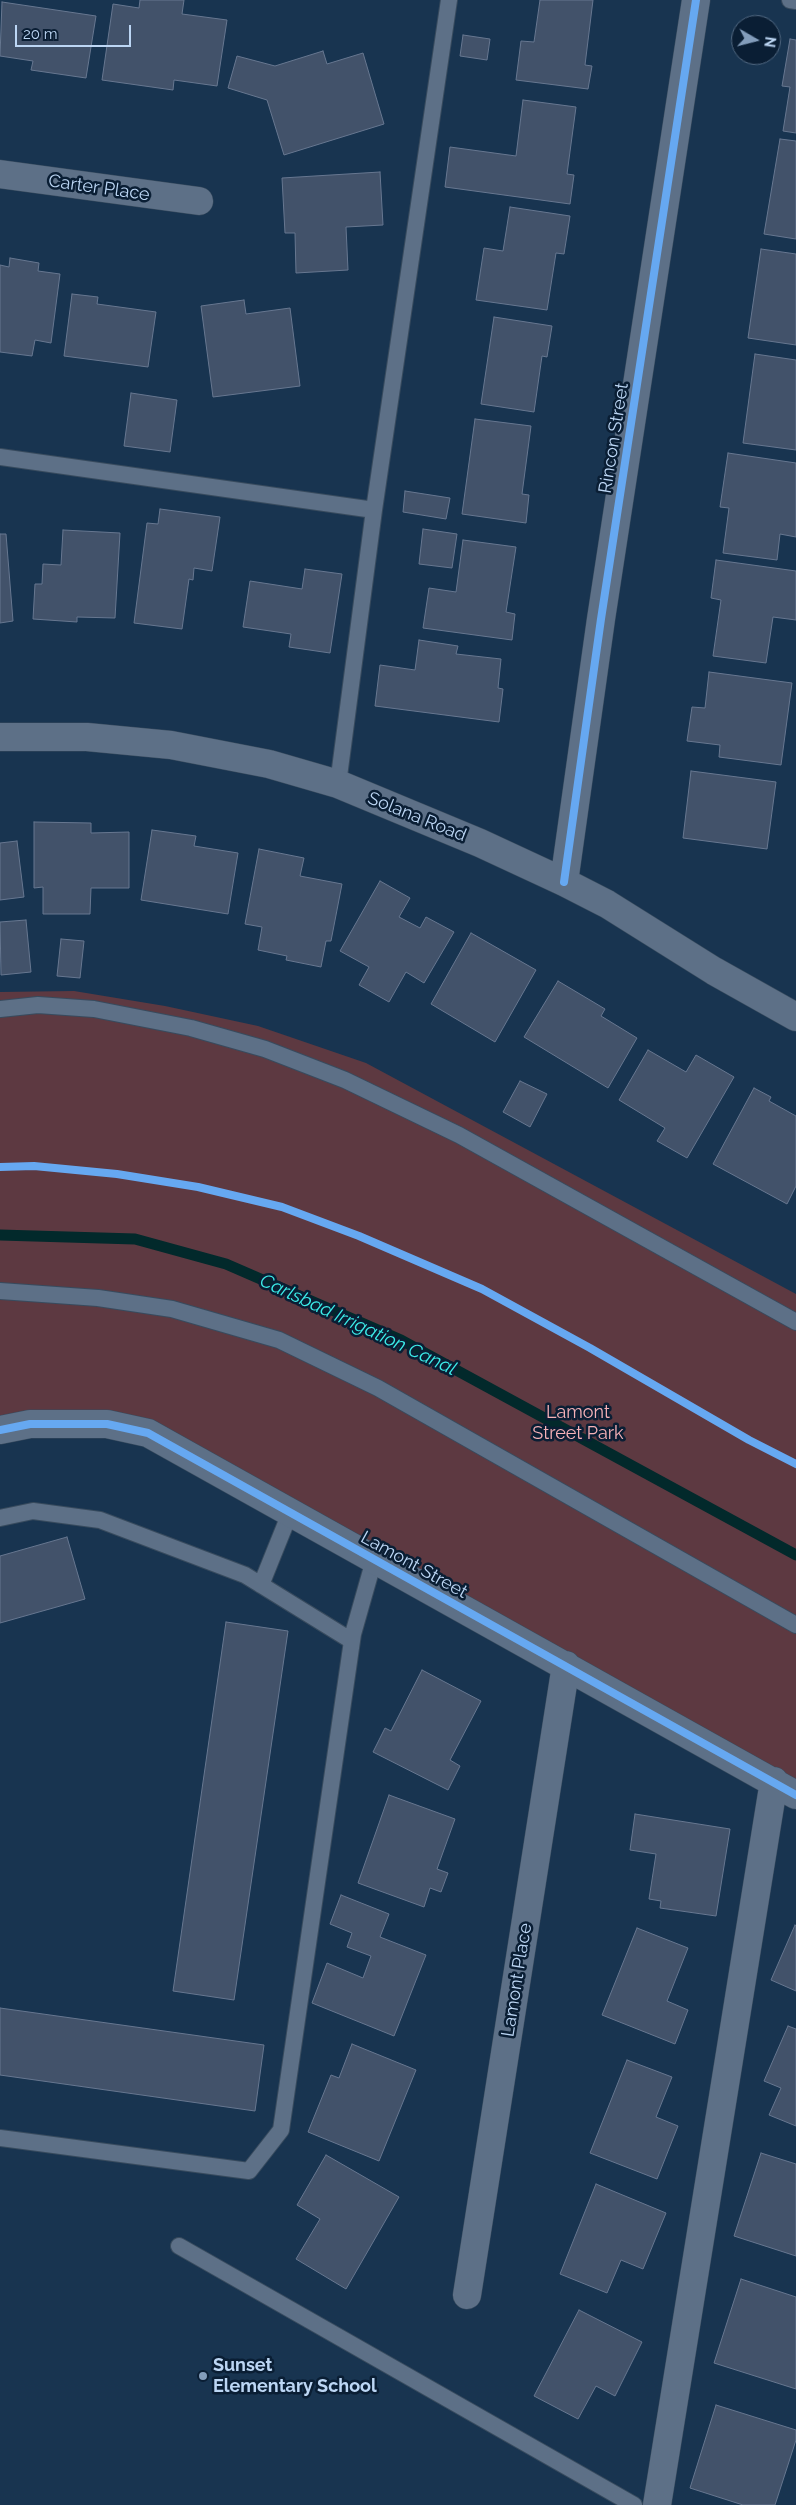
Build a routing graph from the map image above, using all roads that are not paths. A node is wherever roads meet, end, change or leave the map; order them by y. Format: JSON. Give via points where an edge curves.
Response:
{"nodes":[{"id":1,"x":449,"y":0,"type":"edge"},
{"id":2,"x":696,"y":0,"type":"edge"},
{"id":3,"x":790,"y":0,"type":"edge"},
{"id":4,"x":796,"y":1,"type":"edge"},
{"id":5,"x":0,"y":174,"type":"edge"},
{"id":6,"x":199,"y":201,"type":"dead end"},
{"id":7,"x":0,"y":456,"type":"edge"},
{"id":8,"x":374,"y":510,"type":"junction"},
{"id":9,"x":0,"y":737,"type":"edge"},
{"id":10,"x":338,"y":784,"type":"junction"},
{"id":11,"x":564,"y":882,"type":"junction"},
{"id":12,"x":0,"y":1009,"type":"edge"},
{"id":13,"x":796,"y":1017,"type":"edge"},
{"id":14,"x":0,"y":1291,"type":"edge"},
{"id":15,"x":796,"y":1322,"type":"edge"},
{"id":16,"x":0,"y":1430,"type":"edge"},
{"id":17,"x":290,"y":1513,"type":"junction"},
{"id":18,"x":0,"y":1518,"type":"edge"},
{"id":19,"x":374,"y":1560,"type":"junction"},
{"id":20,"x":261,"y":1585,"type":"junction"},
{"id":21,"x":796,"y":1625,"type":"edge"},
{"id":22,"x":352,"y":1641,"type":"junction"},
{"id":23,"x":566,"y":1665,"type":"junction"},
{"id":24,"x":785,"y":1788,"type":"edge"},
{"id":25,"x":0,"y":2138,"type":"edge"},
{"id":26,"x":179,"y":2246,"type":"dead end"},
{"id":27,"x":468,"y":2295,"type":"dead end"},
{"id":28,"x":634,"y":2505,"type":"edge"},
{"id":29,"x":657,"y":2505,"type":"edge"}],
"edges":[{"from":1,"to":8,"type":"lane"},
{"from":2,"to":11,"type":"street","name":"Rincon Street"},
{"from":3,"to":4,"type":"lane"},
{"from":5,"to":6,"type":"street","name":"Carter Place"},
{"from":7,"to":8,"type":"lane"},
{"from":8,"to":10,"type":"lane"},
{"from":9,"to":10,"type":"street","name":"Solana Road","via":[[87,737],[172,746],[269,764]]},
{"from":10,"to":11,"type":"street","name":"Solana Road"},
{"from":11,"to":13,"type":"street","name":"Solana Road","via":[[607,904],[714,971]]},
{"from":12,"to":15,"type":"lane","via":[[38,1005],[94,1009],[191,1028],[266,1049],[345,1080],[460,1135]]},
{"from":14,"to":21,"type":"lane","via":[[98,1298],[172,1309],[279,1340],[378,1388]]},
{"from":16,"to":17,"type":"street","name":"Lamont Street","via":[[30,1424],[107,1424],[148,1433]]},
{"from":17,"to":19,"type":"street","name":"Lamont Street"},
{"from":17,"to":20,"type":"lane"},
{"from":18,"to":20,"type":"lane","via":[[34,1511],[100,1520],[245,1575]]},
{"from":19,"to":22,"type":"lane"},
{"from":19,"to":23,"type":"street","name":"Lamont Street"},
{"from":20,"to":22,"type":"lane"},
{"from":22,"to":25,"type":"lane","via":[[281,2130],[249,2171]]},
{"from":23,"to":24,"type":"street","name":"Lamont Street"},
{"from":23,"to":27,"type":"street","name":"Lamont Place"},
{"from":24,"to":29,"type":"street"},
{"from":26,"to":28,"type":"lane"}]}
